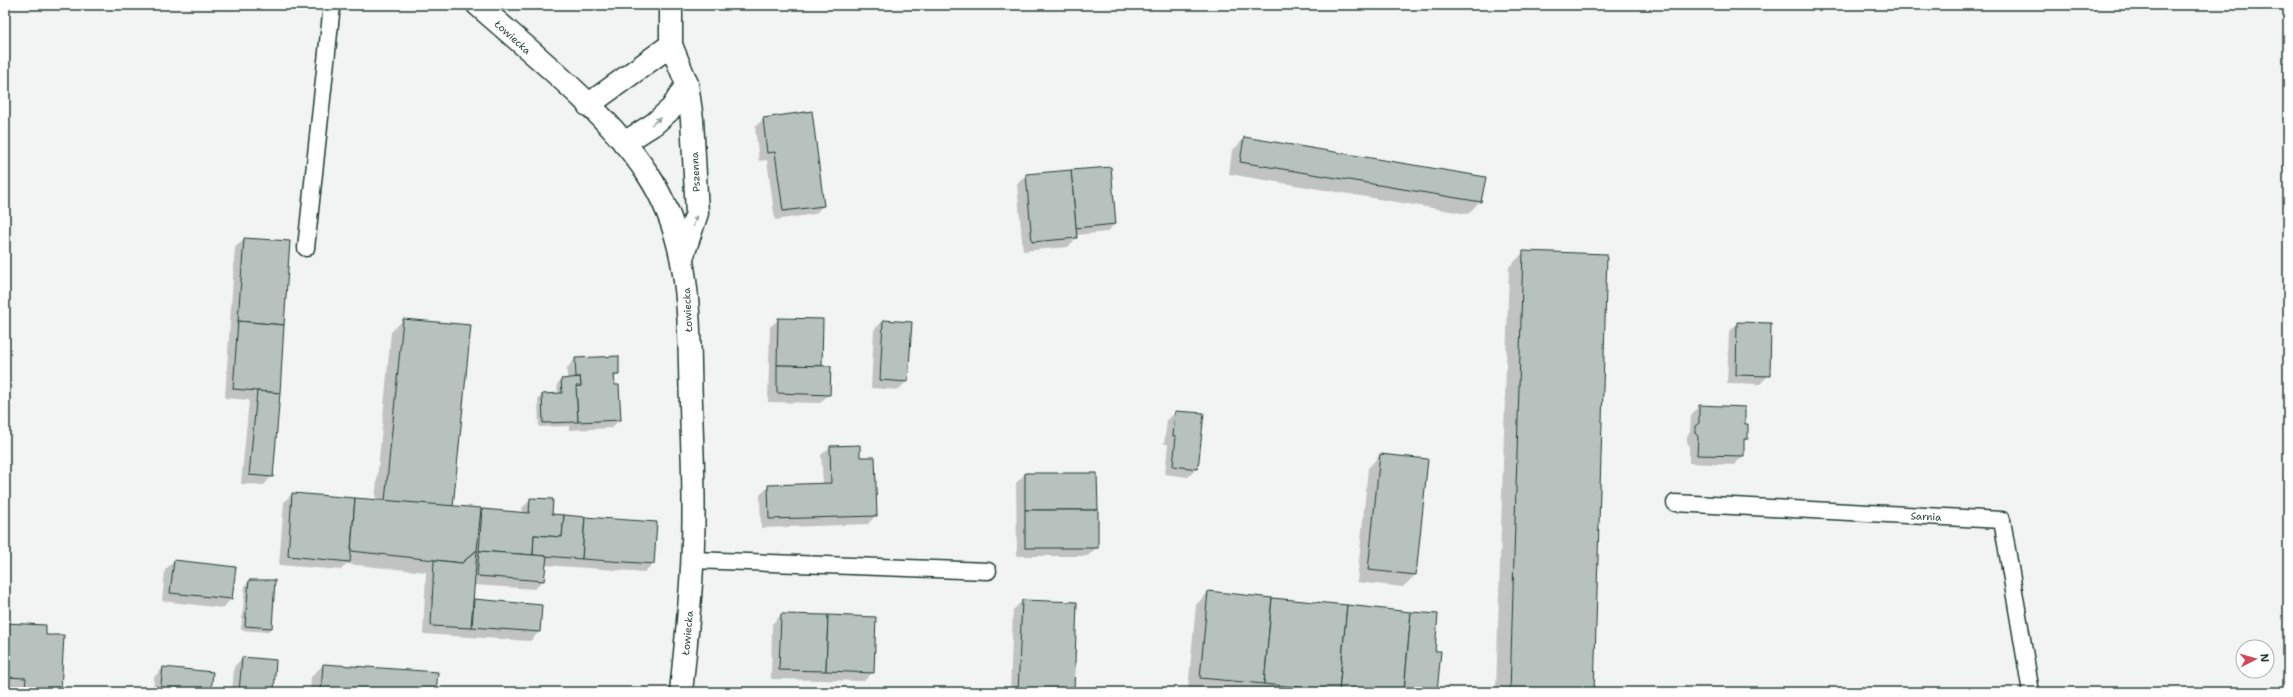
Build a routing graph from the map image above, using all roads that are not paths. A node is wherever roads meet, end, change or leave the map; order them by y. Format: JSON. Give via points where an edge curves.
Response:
{"nodes":[{"id":1,"x":332,"y":5,"type":"edge"},
{"id":2,"x":478,"y":5,"type":"edge"},
{"id":3,"x":671,"y":5,"type":"edge"},
{"id":4,"x":671,"y":45,"type":"junction"},
{"id":5,"x":687,"y":84,"type":"junction"},
{"id":6,"x":588,"y":105,"type":"junction"},
{"id":7,"x":624,"y":143,"type":"junction"},
{"id":8,"x":306,"y":248,"type":"dead end"},
{"id":9,"x":682,"y":258,"type":"junction"},
{"id":10,"x":1675,"y":503,"type":"dead end"},
{"id":11,"x":692,"y":560,"type":"junction"},
{"id":12,"x":988,"y":571,"type":"dead end"},
{"id":13,"x":680,"y":692,"type":"edge"},
{"id":14,"x":2031,"y":692,"type":"edge"}],
"edges":[{"from":1,"to":8,"type":"lane"},
{"from":2,"to":6,"type":"street","name":"Łowiecka"},
{"from":3,"to":4,"type":"street","name":"Pszenna"},
{"from":4,"to":5,"type":"street","name":"Pszenna"},
{"from":4,"to":6,"type":"street"},
{"from":7,"to":5,"type":"street","one_way":true,"via":[[654,124],[672,108]]},
{"from":9,"to":5,"type":"street","name":"Pszenna","one_way":true,"via":[[697,213],[692,119]]},
{"from":6,"to":7,"type":"street","name":"Łowiecka"},
{"from":7,"to":9,"type":"street","name":"Łowiecka","via":[[647,172],[663,199],[675,228]]},
{"from":9,"to":11,"type":"street","name":"Łowiecka","via":[[688,321],[694,506]]},
{"from":10,"to":14,"type":"lane","name":"Sarnia","via":[[2002,520]]},
{"from":11,"to":12,"type":"lane"},
{"from":11,"to":13,"type":"street","name":"Łowiecka"}]}
